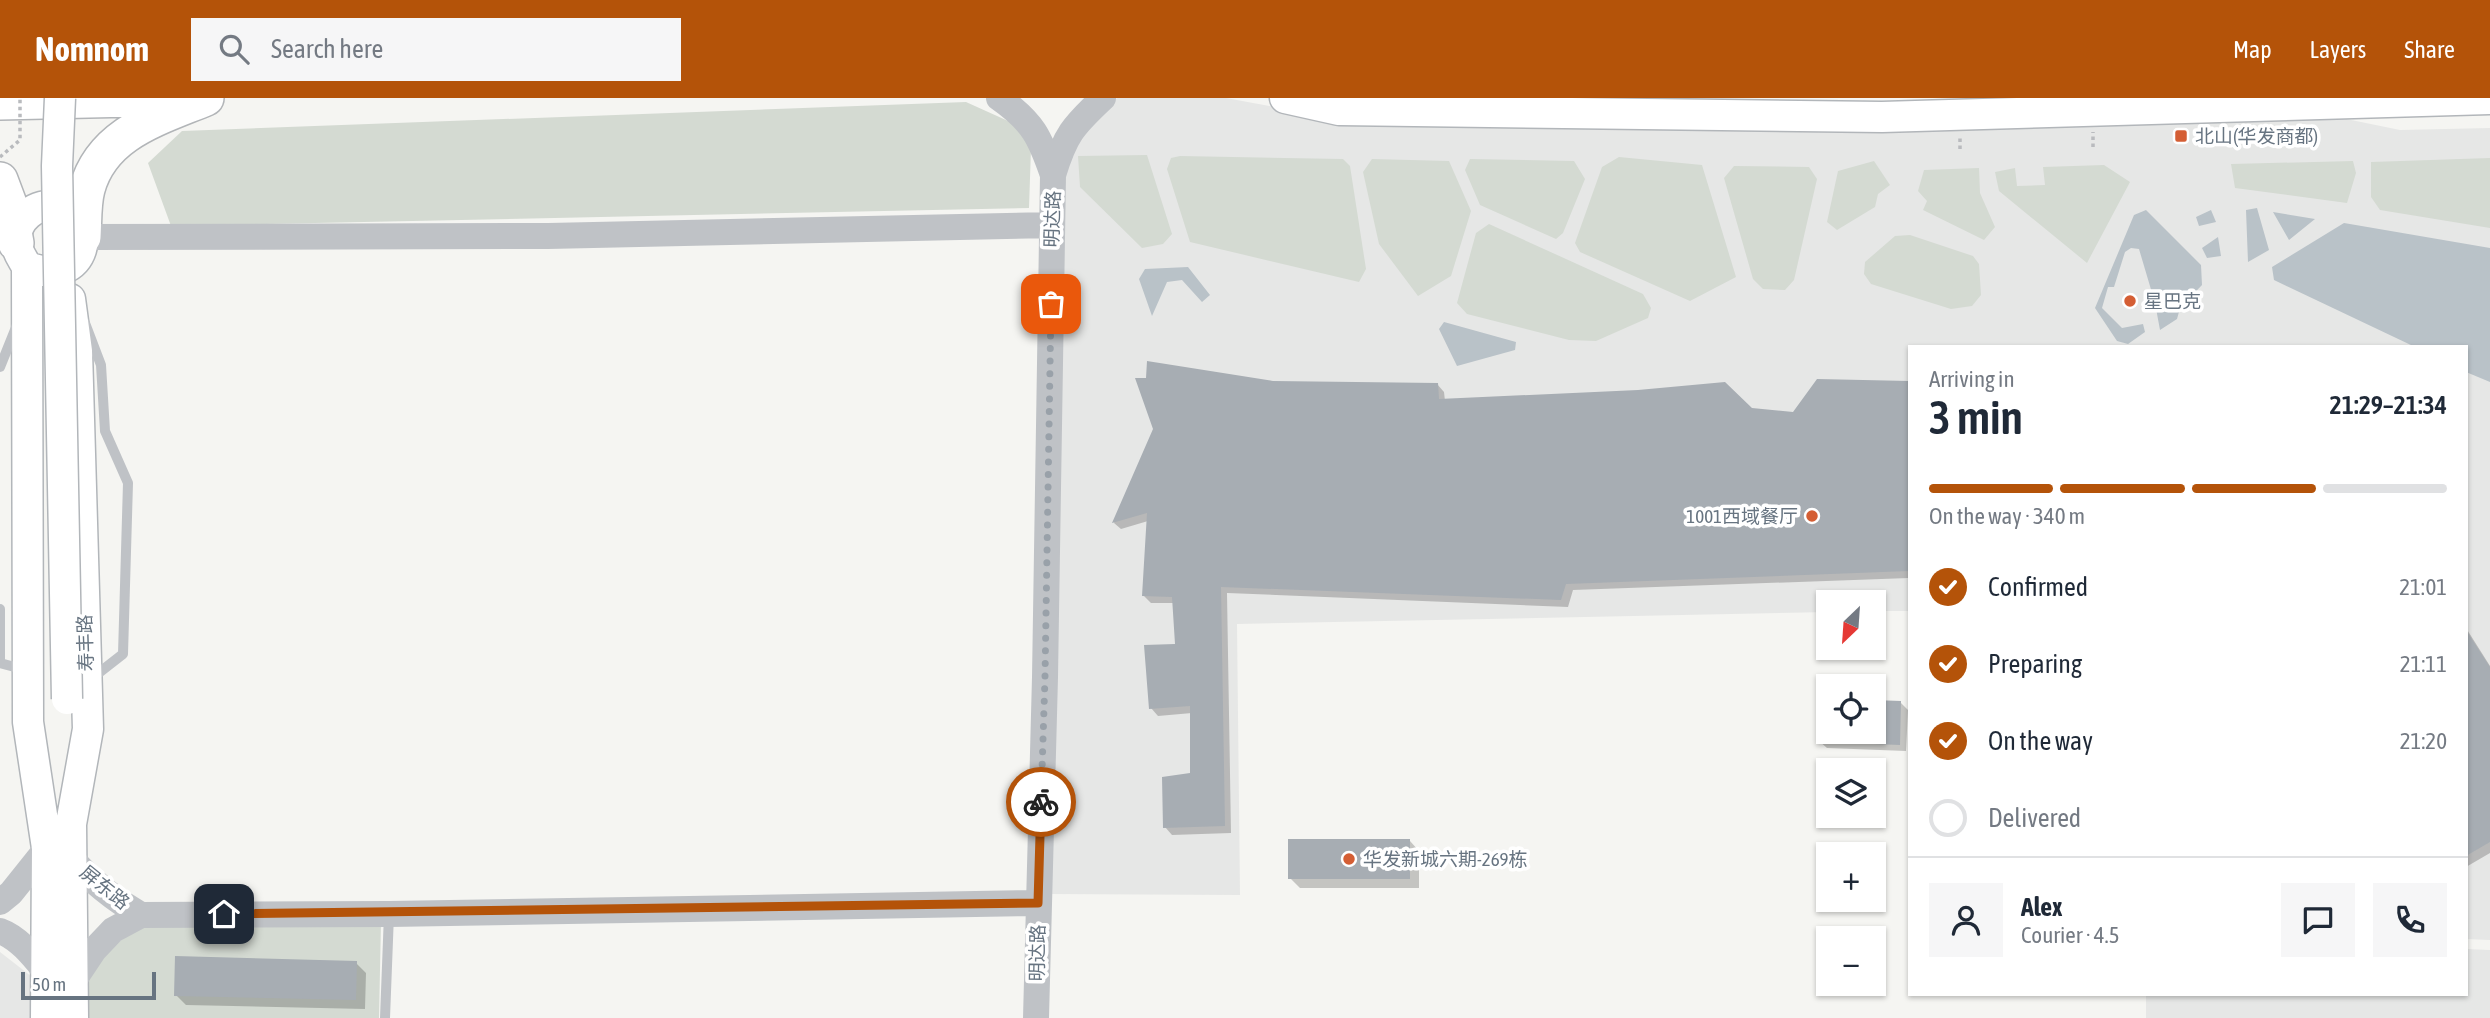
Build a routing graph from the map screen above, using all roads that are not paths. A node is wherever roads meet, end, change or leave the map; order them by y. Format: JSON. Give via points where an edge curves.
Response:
{"nodes":[{"id":1,"x":43,"y":98,"type":"edge"},
{"id":2,"x":61,"y":98,"type":"edge"},
{"id":3,"x":178,"y":98,"type":"edge"},
{"id":4,"x":206,"y":98,"type":"edge"},
{"id":5,"x":999,"y":98,"type":"edge"},
{"id":6,"x":1103,"y":98,"type":"edge"},
{"id":7,"x":1285,"y":98,"type":"edge"},
{"id":8,"x":2476,"y":99,"type":"edge"},
{"id":9,"x":0,"y":102,"type":"edge"},
{"id":10,"x":2319,"y":104,"type":"junction"},
{"id":11,"x":2490,"y":118,"type":"edge"},
{"id":12,"x":1054,"y":175,"type":"junction"},
{"id":13,"x":0,"y":180,"type":"edge"},
{"id":14,"x":1052,"y":225,"type":"junction"},
{"id":15,"x":83,"y":237,"type":"junction"},
{"id":16,"x":14,"y":251,"type":"edge"},
{"id":17,"x":71,"y":280,"type":"junction"},
{"id":18,"x":0,"y":367,"type":"edge"},
{"id":19,"x":0,"y":609,"type":"edge"},
{"id":20,"x":27,"y":671,"type":"junction"},
{"id":21,"x":66,"y":693,"type":"junction"},
{"id":22,"x":59,"y":853,"type":"junction"},
{"id":23,"x":0,"y":902,"type":"edge"},
{"id":24,"x":1038,"y":903,"type":"junction"},
{"id":25,"x":389,"y":914,"type":"junction"},
{"id":26,"x":141,"y":915,"type":"junction"},
{"id":27,"x":0,"y":930,"type":"edge"},
{"id":28,"x":59,"y":978,"type":"junction"},
{"id":29,"x":46,"y":1018,"type":"edge"},
{"id":30,"x":73,"y":1018,"type":"edge"},
{"id":31,"x":386,"y":1018,"type":"edge"},
{"id":32,"x":1036,"y":1018,"type":"edge"}],
"edges":[{"from":1,"to":21,"type":"main road","via":[[40,167]]},
{"from":2,"to":21,"type":"main road","bridge":true,"via":[[57,166]]},
{"from":3,"to":9,"type":"highway"},
{"from":4,"to":15,"type":"highway","via":[[138,126],[115,142],[94,168],[86,191]]},
{"from":5,"to":12,"type":"street","name":"明达路","via":[[1021,114],[1041,140]]},
{"from":6,"to":12,"type":"street","name":"明达路","via":[[1062,143]]},
{"from":7,"to":10,"type":"main road","via":[[1339,110],[1882,117]]},
{"from":8,"to":10,"type":"main road"},
{"from":10,"to":11,"type":"main road","via":[[2403,120]]},
{"from":12,"to":14,"type":"street","name":"明达路"},
{"from":13,"to":16,"type":"highway","via":[[9,204]]},
{"from":14,"to":15,"type":"street","via":[[561,236]]},
{"from":14,"to":24,"type":"street","name":"明达路"},
{"from":15,"to":16,"type":"main road","via":[[81,227],[67,211],[46,205],[20,222]]},
{"from":15,"to":17,"type":"main road"},
{"from":16,"to":17,"type":"main road"},
{"from":16,"to":18,"type":"lane","via":[[19,320]]},
{"from":16,"to":20,"type":"main road"},
{"from":17,"to":21,"type":"main road","name":"寿丰路","via":[[76,351]]},
{"from":17,"to":21,"type":"lane","via":[[102,365],[105,431],[128,483],[123,654]]},
{"from":19,"to":20,"type":"lane","via":[[0,663]]},
{"from":20,"to":22,"type":"main road","via":[[28,722]]},
{"from":21,"to":22,"type":"main road"},
{"from":21,"to":22,"type":"main road","via":[[71,824]]},
{"from":22,"to":23,"type":"street"},
{"from":22,"to":26,"type":"street","name":"屏东路","via":[[116,901]]},
{"from":22,"to":28,"type":"main road"},
{"from":24,"to":25,"type":"street","name":"屏东路"},
{"from":24,"to":32,"type":"street","name":"明达路"},
{"from":25,"to":26,"type":"street","name":"屏东路"},
{"from":25,"to":31,"type":"lane"},
{"from":26,"to":28,"type":"street","name":"屏东路","via":[[113,930]]},
{"from":27,"to":28,"type":"street"},
{"from":28,"to":29,"type":"main road"},
{"from":28,"to":30,"type":"main road"}]}
